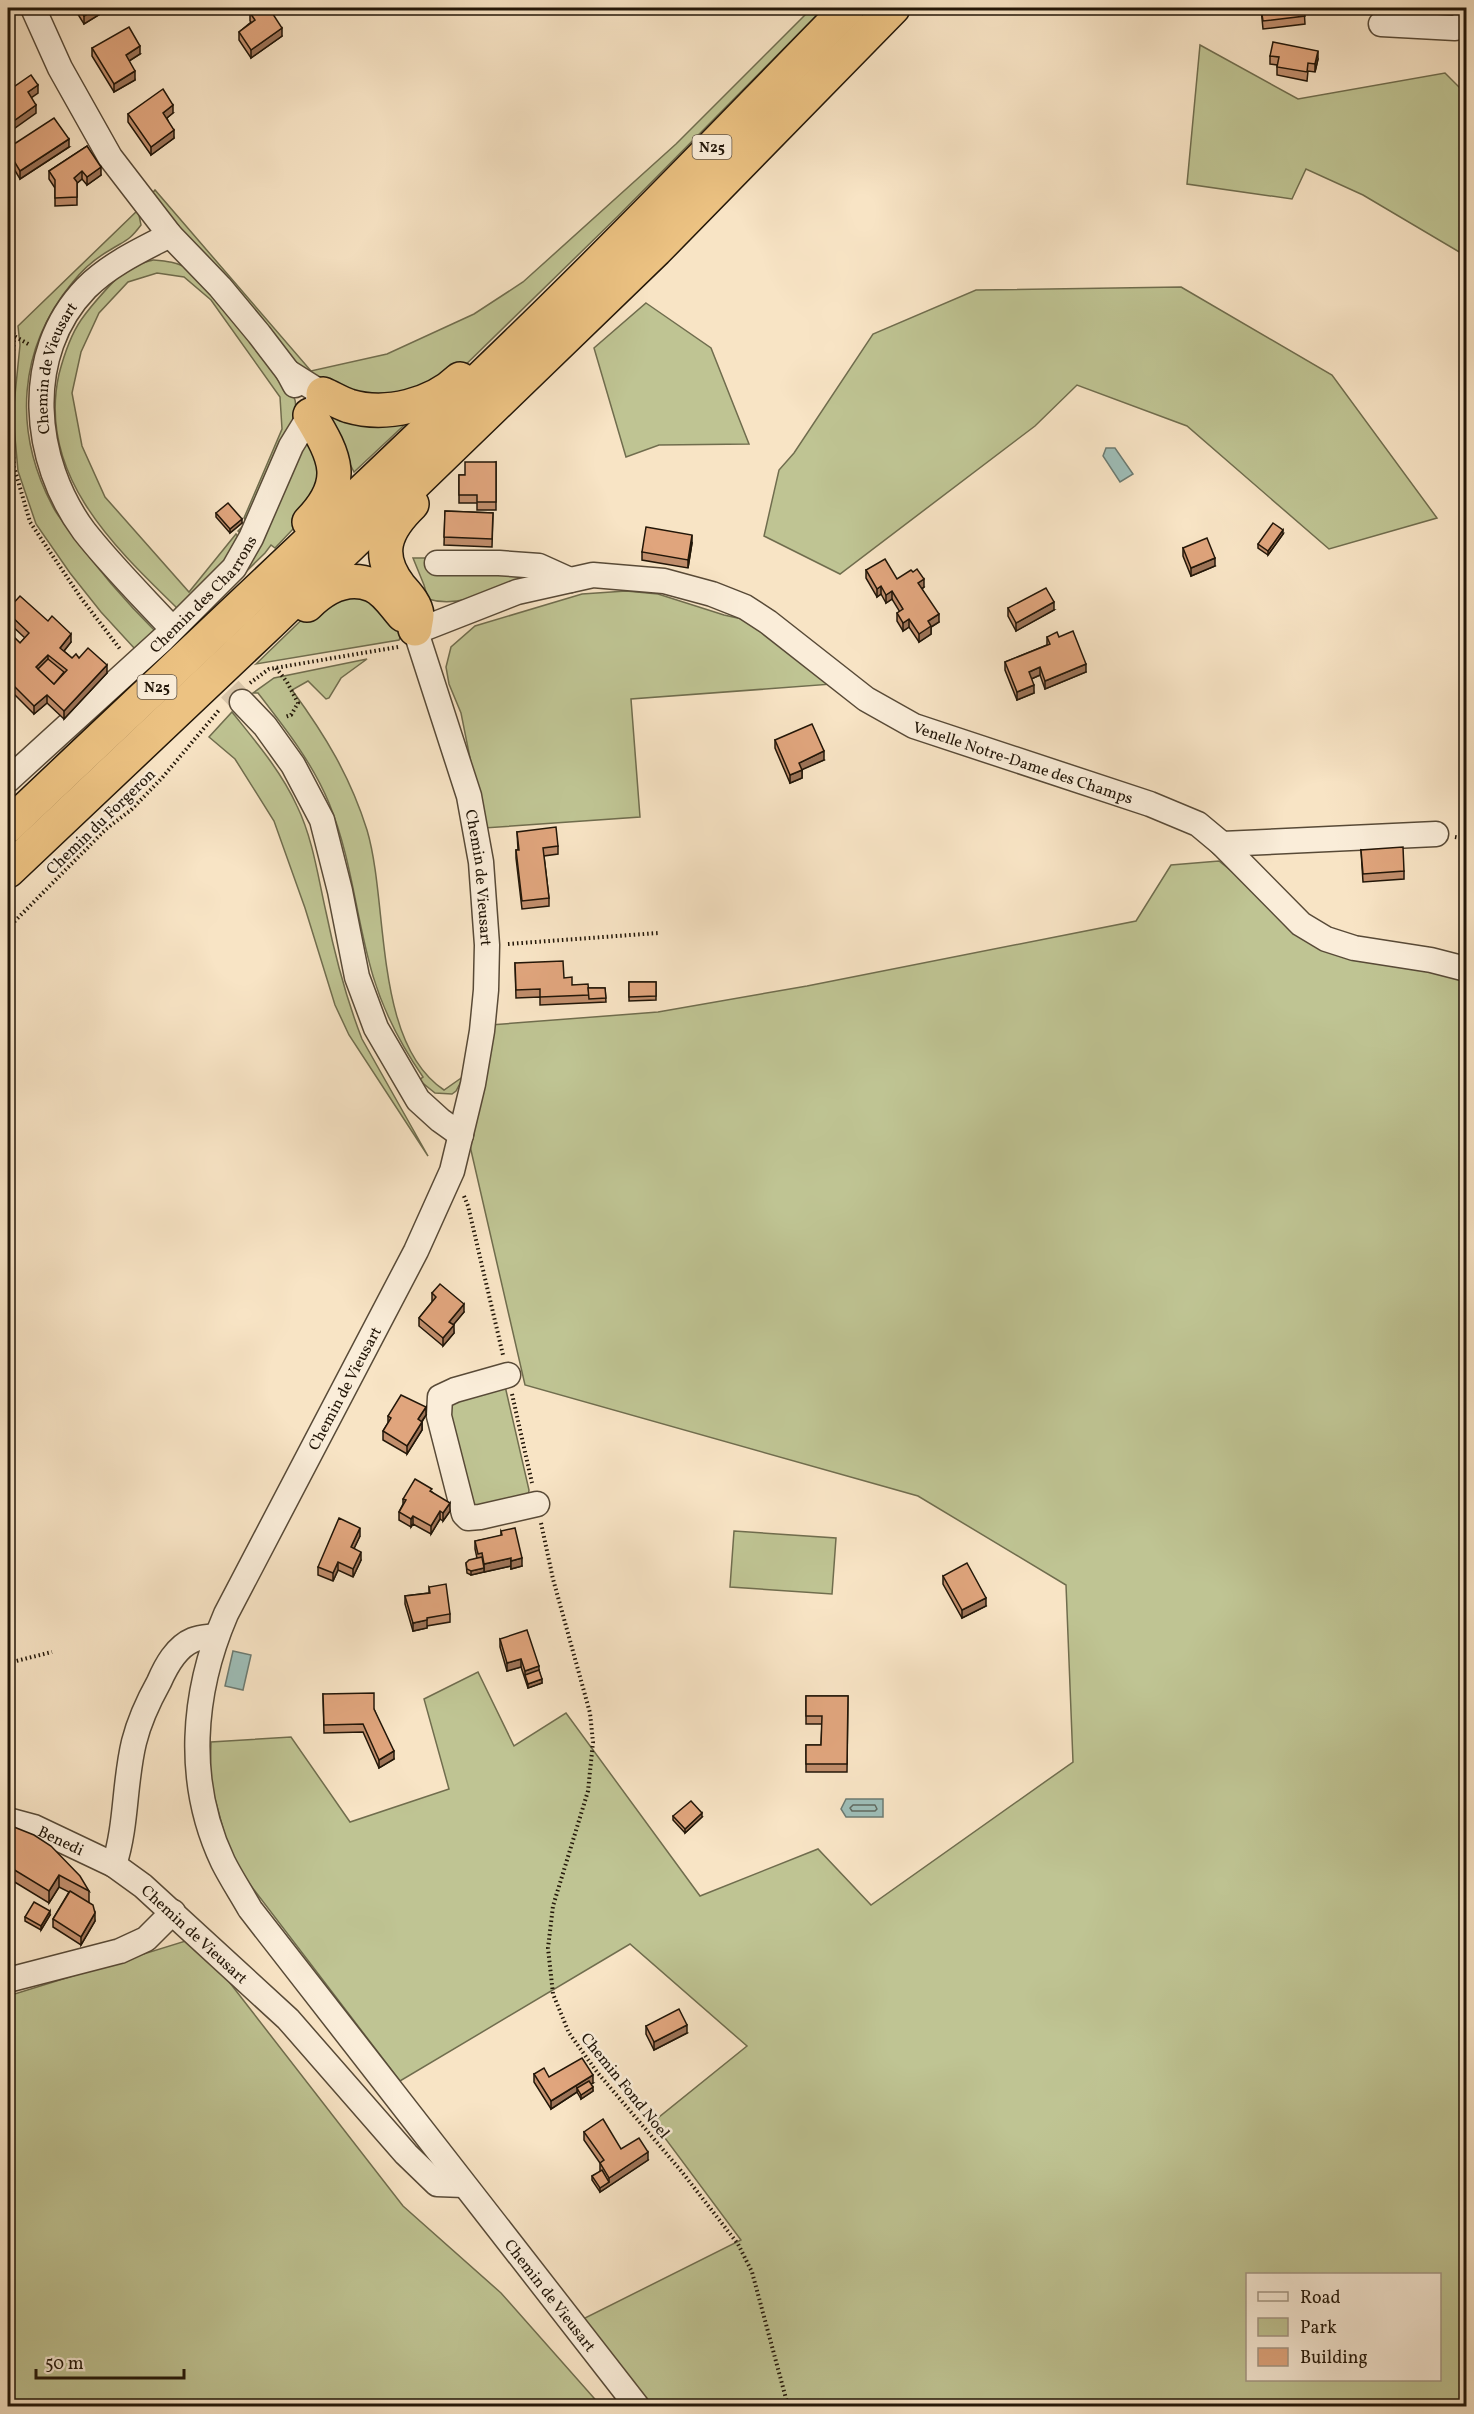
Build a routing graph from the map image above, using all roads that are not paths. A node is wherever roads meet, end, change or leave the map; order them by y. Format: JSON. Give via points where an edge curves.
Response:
{"nodes":[{"id":1,"x":33,"y":8,"type":"edge"},
{"id":2,"x":848,"y":8,"type":"edge"},
{"id":3,"x":893,"y":8,"type":"edge"},
{"id":4,"x":1467,"y":23,"type":"edge"},
{"id":5,"x":1381,"y":24,"type":"dead end"},
{"id":6,"x":170,"y":234,"type":"junction"},
{"id":7,"x":518,"y":342,"type":"junction"},
{"id":8,"x":317,"y":405,"type":"junction"},
{"id":9,"x":446,"y":453,"type":"junction"},
{"id":10,"x":289,"y":559,"type":"junction"},
{"id":11,"x":437,"y":563,"type":"dead end"},
{"id":12,"x":570,"y":580,"type":"junction"},
{"id":13,"x":166,"y":622,"type":"dead end"},
{"id":14,"x":270,"y":623,"type":"junction"},
{"id":15,"x":416,"y":635,"type":"junction"},
{"id":16,"x":242,"y":702,"type":"tunnel mouth"},
{"id":17,"x":8,"y":780,"type":"edge"},
{"id":18,"x":8,"y":826,"type":"edge"},
{"id":19,"x":1436,"y":834,"type":"dead end"},
{"id":20,"x":1222,"y":844,"type":"junction"},
{"id":21,"x":8,"y":871,"type":"edge"},
{"id":22,"x":1467,"y":969,"type":"edge"},
{"id":23,"x":461,"y":1135,"type":"junction"},
{"id":24,"x":508,"y":1375,"type":"dead end"},
{"id":25,"x":537,"y":1504,"type":"dead end"},
{"id":26,"x":216,"y":1636,"type":"junction"},
{"id":27,"x":8,"y":1820,"type":"edge"},
{"id":28,"x":114,"y":1865,"type":"junction"},
{"id":29,"x":173,"y":1912,"type":"junction"},
{"id":30,"x":8,"y":1980,"type":"edge"},
{"id":31,"x":464,"y":2186,"type":"junction"},
{"id":32,"x":637,"y":2406,"type":"edge"}],
"edges":[{"from":1,"to":6,"type":"street","via":[[60,68],[110,157]]},
{"from":2,"to":7,"type":"highway","number":"N25"},
{"from":3,"to":9,"type":"highway","number":"N25","via":[[724,182]]},
{"from":4,"to":5,"type":"street","via":[[1455,28]]},
{"from":6,"to":8,"type":"street","via":[[220,287]]},
{"from":6,"to":13,"type":"street","name":"Chemin de Vieusart","via":[[117,262],[86,289],[64,318],[47,354],[42,386],[46,453],[61,492],[83,530]]},
{"from":7,"to":8,"type":"highway","via":[[501,340],[454,385],[403,408],[373,410]]},
{"from":7,"to":10,"type":"highway","number":"N25"},
{"from":8,"to":10,"type":"highway","via":[[336,475],[322,508],[286,545]]},
{"from":8,"to":17,"type":"street","name":"Chemin des Charrons","via":[[291,446],[234,568],[163,639]]},
{"from":9,"to":14,"type":"highway","number":"N25"},
{"from":9,"to":15,"type":"highway","via":[[447,470],[400,515],[389,531],[386,546],[389,572],[417,615]]},
{"from":10,"to":18,"type":"highway","number":"N25"},
{"from":11,"to":12,"type":"street","via":[[539,566]]},
{"from":12,"to":15,"type":"street","name":"Venelle Notre-Dame des Champs","via":[[517,592]]},
{"from":12,"to":20,"type":"street","name":"Venelle Notre-Dame des Champs","via":[[593,576],[664,581],[745,607],[866,699],[914,726],[1150,804],[1198,824]]},
{"from":14,"to":15,"type":"highway","via":[[284,627],[329,586],[356,582],[372,585],[384,593]]},
{"from":14,"to":21,"type":"highway","number":"N25"},
{"from":15,"to":23,"type":"street","name":"Chemin de Vieusart","via":[[469,796],[481,862],[487,945],[482,1031]]},
{"from":16,"to":23,"type":"street","via":[[293,765],[322,820],[357,977],[376,1028],[418,1100]]},
{"from":19,"to":20,"type":"street"},
{"from":20,"to":22,"type":"street","name":"Venelle Notre-Dame des Champs","via":[[1301,924],[1326,939]]},
{"from":23,"to":26,"type":"street","name":"Chemin de Vieusart","via":[[452,1171],[416,1251]]},
{"from":24,"to":25,"type":"street","via":[[440,1397],[440,1416],[468,1518]]},
{"from":26,"to":28,"type":"street","via":[[194,1640],[177,1651],[152,1695],[134,1740],[122,1842]]},
{"from":26,"to":31,"type":"street","name":"Chemin de Vieusart","via":[[200,1696],[196,1742],[199,1784],[223,1861],[250,1909]]},
{"from":27,"to":28,"type":"street","name":"Benedi","via":[[34,1827]]},
{"from":28,"to":29,"type":"street","name":"Chemin de Vieusart"},
{"from":29,"to":30,"type":"street","via":[[146,1939],[120,1951]]},
{"from":29,"to":31,"type":"street","name":"Chemin de Vieusart","via":[[288,2019],[437,2184]]},
{"from":31,"to":32,"type":"street","name":"Chemin de Vieusart"}]}
